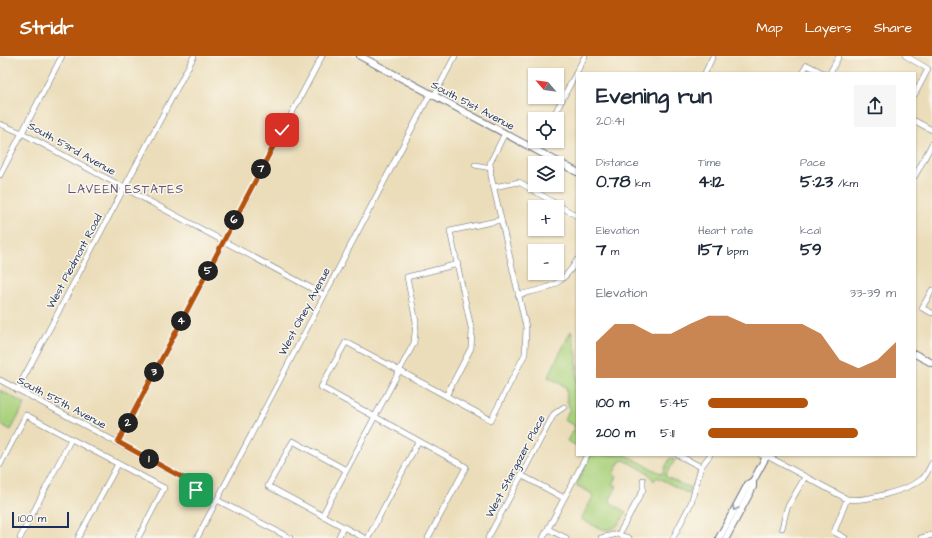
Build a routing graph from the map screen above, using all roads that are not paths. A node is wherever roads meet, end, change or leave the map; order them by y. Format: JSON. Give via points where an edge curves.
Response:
{"nodes":[{"id":1,"x":62,"y":56,"type":"edge"},
{"id":2,"x":194,"y":56,"type":"edge"},
{"id":3,"x":322,"y":56,"type":"edge"},
{"id":4,"x":360,"y":56,"type":"edge"},
{"id":5,"x":455,"y":56,"type":"edge"},
{"id":6,"x":585,"y":56,"type":"edge"},
{"id":7,"x":713,"y":56,"type":"edge"},
{"id":8,"x":839,"y":56,"type":"edge"},
{"id":9,"x":906,"y":56,"type":"edge"},
{"id":10,"x":577,"y":72,"type":"edge"},
{"id":11,"x":705,"y":72,"type":"edge"},
{"id":12,"x":803,"y":72,"type":"edge"},
{"id":13,"x":821,"y":72,"type":"edge"},
{"id":14,"x":831,"y":72,"type":"edge"},
{"id":15,"x":576,"y":73,"type":"edge"},
{"id":16,"x":916,"y":92,"type":"edge"},
{"id":17,"x":432,"y":95,"type":"junction"},
{"id":18,"x":556,"y":112,"type":"edge"},
{"id":19,"x":916,"y":122,"type":"edge"},
{"id":20,"x":0,"y":124,"type":"edge"},
{"id":21,"x":932,"y":130,"type":"edge"},
{"id":22,"x":22,"y":132,"type":"junction"},
{"id":23,"x":505,"y":133,"type":"junction"},
{"id":24,"x":932,"y":144,"type":"edge"},
{"id":25,"x":535,"y":150,"type":"joint"},
{"id":26,"x":475,"y":166,"type":"dead end"},
{"id":27,"x":491,"y":168,"type":"junction"},
{"id":28,"x":576,"y":171,"type":"edge"},
{"id":29,"x":916,"y":174,"type":"edge"},
{"id":30,"x":0,"y":175,"type":"edge"},
{"id":31,"x":494,"y":187,"type":"junction"},
{"id":32,"x":124,"y":188,"type":"junction"},
{"id":33,"x":576,"y":215,"type":"edge"},
{"id":34,"x":501,"y":220,"type":"junction"},
{"id":35,"x":223,"y":242,"type":"junction"},
{"id":36,"x":576,"y":261,"type":"edge"},
{"id":37,"x":458,"y":264,"type":"junction"},
{"id":38,"x":932,"y":290,"type":"edge"},
{"id":39,"x":518,"y":295,"type":"junction"},
{"id":40,"x":324,"y":296,"type":"junction"},
{"id":41,"x":932,"y":313,"type":"edge"},
{"id":42,"x":916,"y":355,"type":"edge"},
{"id":43,"x":932,"y":363,"type":"edge"},
{"id":44,"x":399,"y":371,"type":"junction"},
{"id":45,"x":0,"y":380,"type":"edge"},
{"id":46,"x":17,"y":390,"type":"junction"},
{"id":47,"x":446,"y":396,"type":"junction"},
{"id":48,"x":564,"y":407,"type":"dead end"},
{"id":49,"x":375,"y":418,"type":"junction"},
{"id":50,"x":71,"y":439,"type":"junction"},
{"id":51,"x":118,"y":442,"type":"junction"},
{"id":52,"x":418,"y":442,"type":"junction"},
{"id":53,"x":586,"y":456,"type":"edge"},
{"id":54,"x":680,"y":456,"type":"edge"},
{"id":55,"x":709,"y":456,"type":"edge"},
{"id":56,"x":765,"y":456,"type":"edge"},
{"id":57,"x":767,"y":456,"type":"edge"},
{"id":58,"x":932,"y":462,"type":"edge"},
{"id":59,"x":118,"y":464,"type":"junction"},
{"id":60,"x":0,"y":466,"type":"edge"},
{"id":61,"x":701,"y":467,"type":"junction"},
{"id":62,"x":346,"y":470,"type":"junction"},
{"id":63,"x":521,"y":475,"type":"junction"},
{"id":64,"x":805,"y":477,"type":"junction"},
{"id":65,"x":643,"y":480,"type":"dead end"},
{"id":66,"x":753,"y":481,"type":"junction"},
{"id":67,"x":196,"y":490,"type":"dead end"},
{"id":68,"x":564,"y":498,"type":"junction"},
{"id":69,"x":217,"y":500,"type":"junction"},
{"id":70,"x":847,"y":500,"type":"junction"},
{"id":71,"x":322,"y":516,"type":"junction"},
{"id":72,"x":343,"y":528,"type":"junction"},
{"id":73,"x":782,"y":528,"type":"dead end"},
{"id":74,"x":548,"y":529,"type":"junction"},
{"id":75,"x":619,"y":534,"type":"junction"},
{"id":76,"x":932,"y":535,"type":"edge"},
{"id":77,"x":20,"y":538,"type":"edge"},
{"id":78,"x":78,"y":538,"type":"edge"},
{"id":79,"x":138,"y":538,"type":"edge"},
{"id":80,"x":197,"y":538,"type":"edge"},
{"id":81,"x":290,"y":538,"type":"edge"},
{"id":82,"x":338,"y":538,"type":"edge"},
{"id":83,"x":364,"y":538,"type":"edge"},
{"id":84,"x":368,"y":538,"type":"edge"},
{"id":85,"x":428,"y":538,"type":"edge"},
{"id":86,"x":488,"y":538,"type":"edge"},
{"id":87,"x":543,"y":538,"type":"edge"},
{"id":88,"x":566,"y":538,"type":"edge"},
{"id":89,"x":601,"y":538,"type":"edge"},
{"id":90,"x":629,"y":538,"type":"edge"},
{"id":91,"x":673,"y":538,"type":"edge"},
{"id":92,"x":719,"y":538,"type":"edge"},
{"id":93,"x":726,"y":538,"type":"edge"},
{"id":94,"x":845,"y":538,"type":"edge"},
{"id":95,"x":921,"y":538,"type":"edge"}],
"edges":[{"from":1,"to":22,"type":"street"},
{"from":2,"to":32,"type":"street","name":"West Piedmont Road"},
{"from":3,"to":35,"type":"street"},
{"from":4,"to":17,"type":"main road","name":"South 51st Avenue"},
{"from":5,"to":17,"type":"street","name":"West Olney Avenue"},
{"from":6,"to":10,"type":"street"},
{"from":7,"to":11,"type":"street"},
{"from":8,"to":14,"type":"street"},
{"from":9,"to":16,"type":"street","via":[[928,69]]},
{"from":12,"to":13,"type":"street","via":[[807,65]]},
{"from":15,"to":18,"type":"street"},
{"from":17,"to":23,"type":"main road","name":"South 51st Avenue"},
{"from":17,"to":40,"type":"street","name":"West Olney Avenue"},
{"from":19,"to":21,"type":"street"},
{"from":20,"to":22,"type":"street","name":"South 53rd Avenue"},
{"from":22,"to":30,"type":"street"},
{"from":22,"to":32,"type":"street","name":"South 53rd Avenue"},
{"from":23,"to":25,"type":"main road","name":"South 51st Avenue"},
{"from":23,"to":27,"type":"street","via":[[490,163]]},
{"from":24,"to":29,"type":"street"},
{"from":25,"to":28,"type":"main road","name":"South 51st Avenue"},
{"from":26,"to":27,"type":"street"},
{"from":27,"to":31,"type":"street"},
{"from":31,"to":33,"type":"street","via":[[519,182]]},
{"from":31,"to":34,"type":"street"},
{"from":32,"to":35,"type":"street","name":"South 53rd Avenue"},
{"from":32,"to":46,"type":"street","name":"West Piedmont Road"},
{"from":34,"to":37,"type":"street","via":[[450,231]]},
{"from":34,"to":39,"type":"street"},
{"from":35,"to":40,"type":"street","name":"South 53rd Avenue"},
{"from":35,"to":51,"type":"street"},
{"from":36,"to":39,"type":"street","via":[[566,276],[553,287]]},
{"from":37,"to":44,"type":"street","via":[[407,277],[416,322],[414,343]]},
{"from":37,"to":47,"type":"street","via":[[472,332],[471,348]]},
{"from":38,"to":41,"type":"street","via":[[922,308]]},
{"from":39,"to":47,"type":"street","via":[[526,328],[525,354],[491,420]]},
{"from":40,"to":69,"type":"street","name":"West Olney Avenue"},
{"from":42,"to":43,"type":"main road"},
{"from":44,"to":47,"type":"street"},
{"from":44,"to":49,"type":"street"},
{"from":44,"to":49,"type":"street","via":[[346,342],[321,387]]},
{"from":45,"to":46,"type":"street","name":"South 55th Avenue"},
{"from":46,"to":51,"type":"street","name":"South 55th Avenue"},
{"from":48,"to":63,"type":"street","name":"West Stargazer Place","via":[[554,414]]},
{"from":49,"to":52,"type":"street"},
{"from":49,"to":62,"type":"street"},
{"from":50,"to":59,"type":"street"},
{"from":50,"to":60,"type":"street","via":[[26,415]]},
{"from":50,"to":77,"type":"street"},
{"from":51,"to":67,"type":"street","name":"South 55th Avenue","via":[[187,480]]},
{"from":52,"to":84,"type":"street"},
{"from":52,"to":85,"type":"street","via":[[466,467]]},
{"from":53,"to":68,"type":"street"},
{"from":54,"to":61,"type":"street"},
{"from":55,"to":61,"type":"street"},
{"from":56,"to":66,"type":"main road"},
{"from":57,"to":64,"type":"street"},
{"from":58,"to":70,"type":"street","via":[[924,478],[912,485],[858,501]]},
{"from":59,"to":78,"type":"street"},
{"from":59,"to":79,"type":"street","via":[[164,488]]},
{"from":61,"to":91,"type":"street","via":[[691,503]]},
{"from":62,"to":71,"type":"street"},
{"from":62,"to":71,"type":"street","via":[[293,441],[268,486]]},
{"from":63,"to":68,"type":"street"},
{"from":63,"to":86,"type":"street","name":"West Stargazer Place"},
{"from":64,"to":70,"type":"street"},
{"from":64,"to":73,"type":"street","via":[[788,508]]},
{"from":65,"to":75,"type":"street","via":[[643,490]]},
{"from":66,"to":92,"type":"main road","one_way":true,"via":[[748,484]]},
{"from":66,"to":93,"type":"main road","via":[[753,487]]},
{"from":68,"to":74,"type":"street"},
{"from":69,"to":80,"type":"street","name":"West Olney Avenue"},
{"from":69,"to":81,"type":"street"},
{"from":70,"to":94,"type":"street","via":[[834,532]]},
{"from":71,"to":72,"type":"street"},
{"from":72,"to":82,"type":"street"},
{"from":72,"to":83,"type":"street"},
{"from":74,"to":87,"type":"street"},
{"from":74,"to":88,"type":"street"},
{"from":75,"to":89,"type":"street"},
{"from":75,"to":90,"type":"street"},
{"from":76,"to":95,"type":"street"}]}
